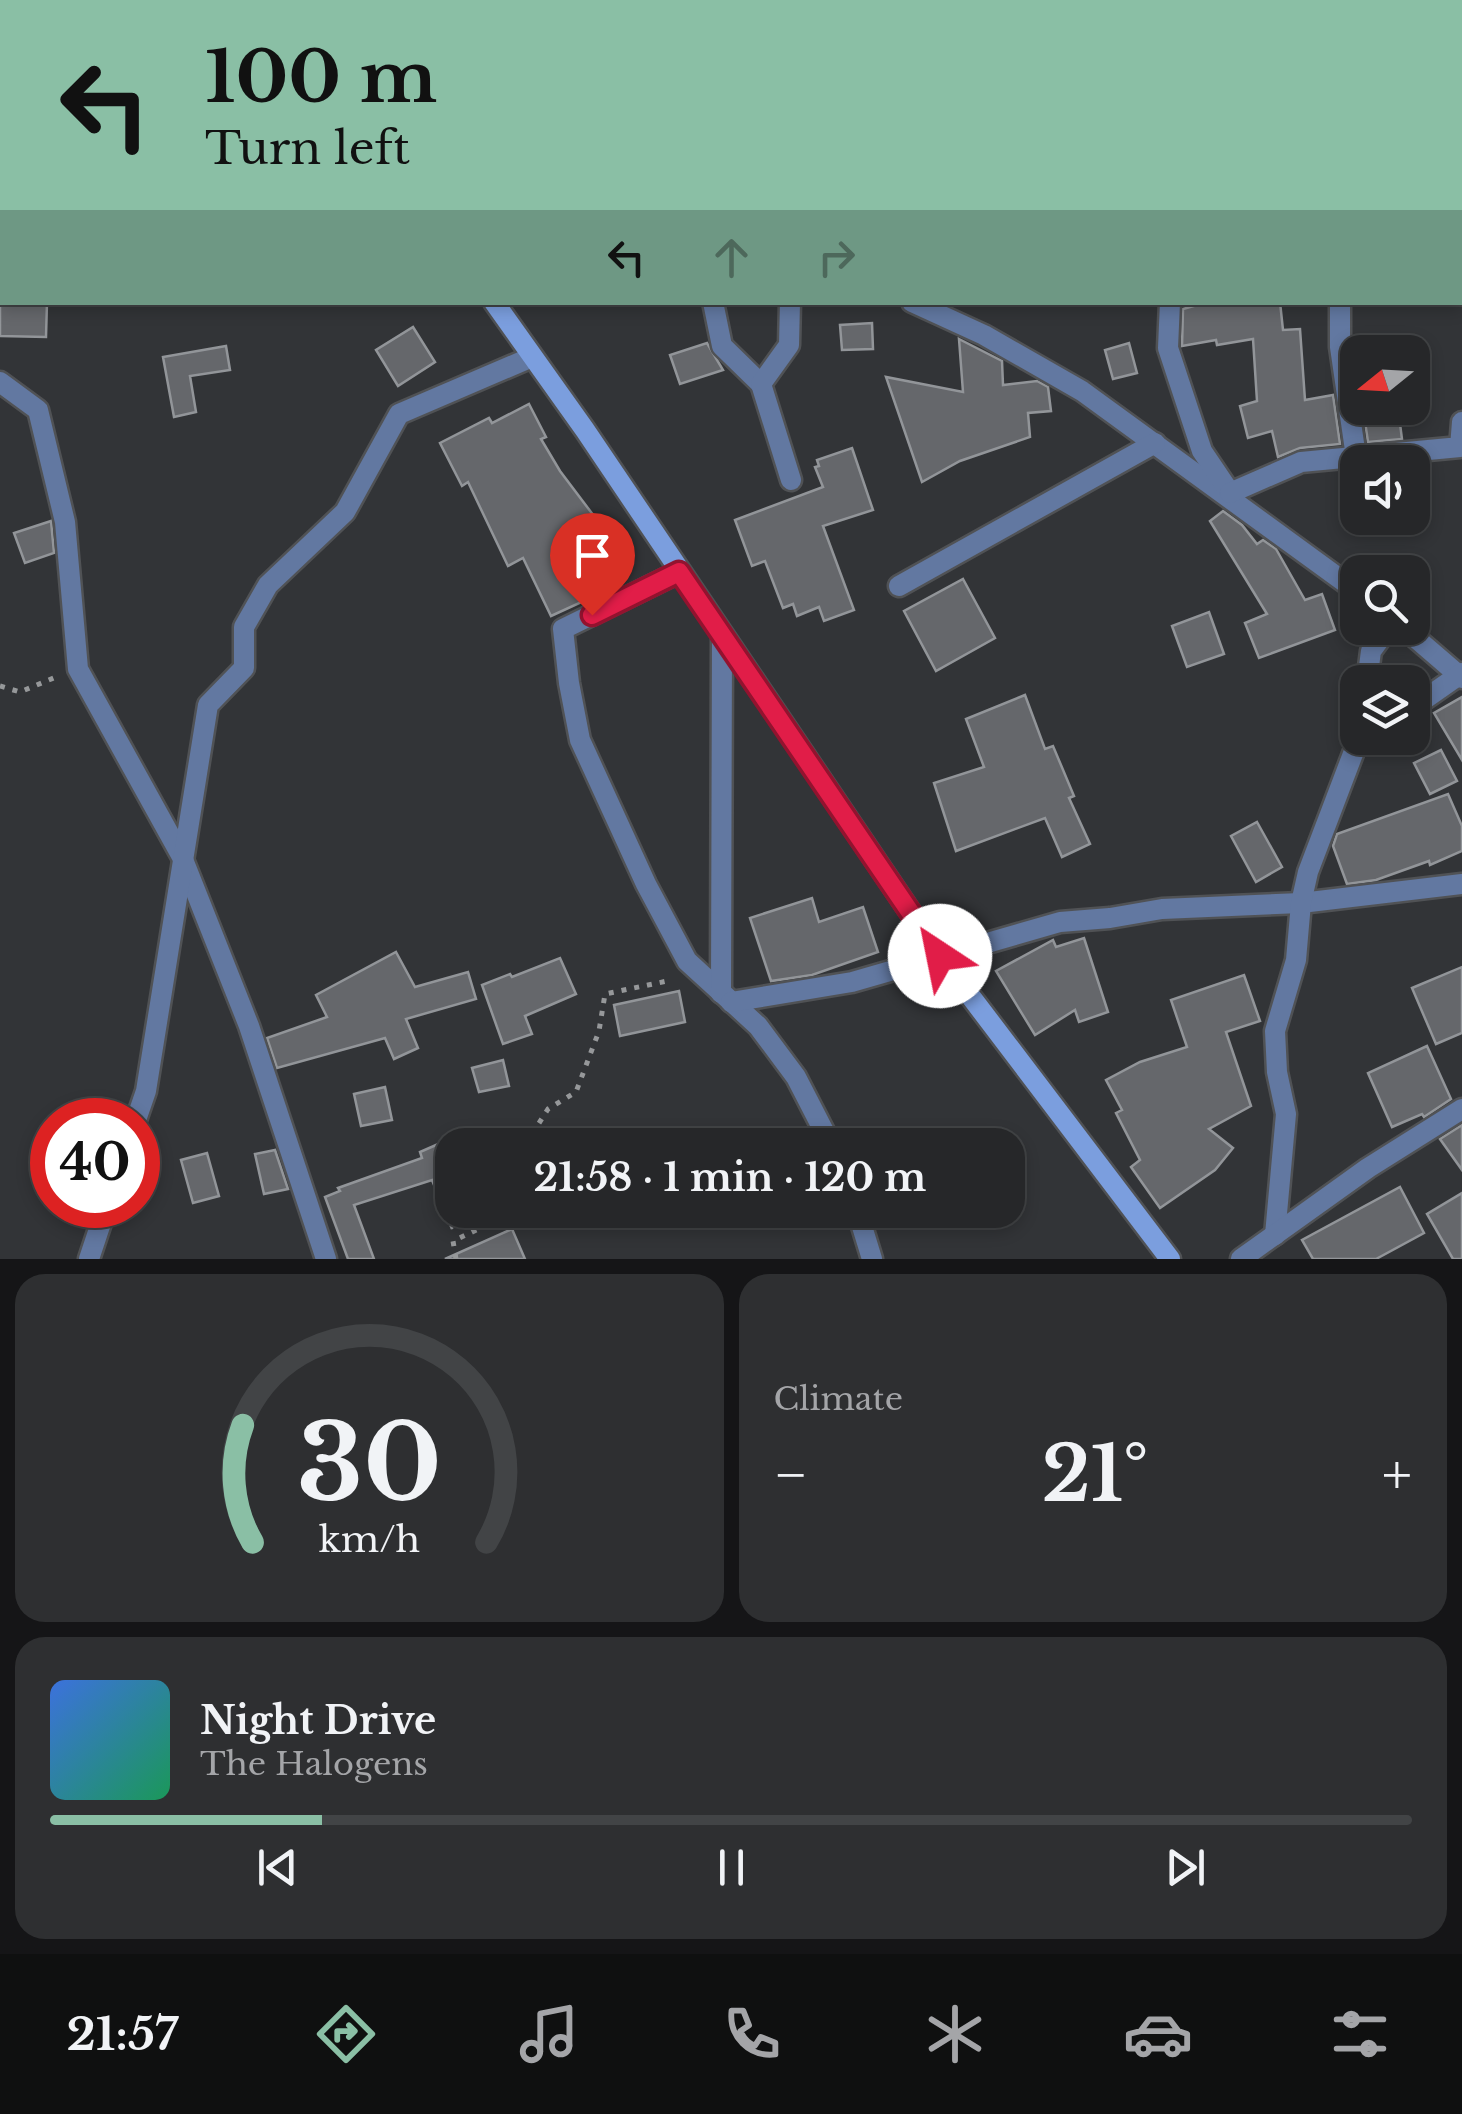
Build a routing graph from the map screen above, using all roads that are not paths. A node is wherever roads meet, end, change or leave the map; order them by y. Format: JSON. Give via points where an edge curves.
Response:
{"nodes":[{"id":1,"x":496,"y":305,"type":"edge"},
{"id":2,"x":713,"y":305,"type":"edge"},
{"id":3,"x":790,"y":305,"type":"edge"},
{"id":4,"x":919,"y":305,"type":"edge"},
{"id":5,"x":1170,"y":305,"type":"edge"},
{"id":6,"x":1340,"y":305,"type":"edge"},
{"id":7,"x":532,"y":357,"type":"junction"},
{"id":8,"x":0,"y":382,"type":"edge"},
{"id":9,"x":761,"y":384,"type":"junction"},
{"id":10,"x":1462,"y":422,"type":"edge"},
{"id":11,"x":1155,"y":443,"type":"junction"},
{"id":12,"x":1354,"y":445,"type":"edge"},
{"id":13,"x":1461,"y":447,"type":"edge"},
{"id":14,"x":1430,"y":450,"type":"edge"},
{"id":15,"x":1340,"y":458,"type":"edge"},
{"id":16,"x":791,"y":480,"type":"dead end"},
{"id":17,"x":1235,"y":499,"type":"junction"},
{"id":18,"x":679,"y":572,"type":"junction"},
{"id":19,"x":1340,"y":578,"type":"edge"},
{"id":20,"x":899,"y":586,"type":"dead end"},
{"id":21,"x":722,"y":636,"type":"junction"},
{"id":22,"x":1424,"y":645,"type":"edge"},
{"id":23,"x":1461,"y":676,"type":"edge"},
{"id":24,"x":1430,"y":696,"type":"edge"},
{"id":25,"x":1356,"y":755,"type":"edge"},
{"id":26,"x":182,"y":856,"type":"junction"},
{"id":27,"x":1462,"y":884,"type":"edge"},
{"id":28,"x":1301,"y":904,"type":"junction"},
{"id":29,"x":940,"y":956,"type":"junction"},
{"id":30,"x":726,"y":998,"type":"junction"},
{"id":31,"x":143,"y":1098,"type":"edge"},
{"id":32,"x":1462,"y":1109,"type":"edge"},
{"id":33,"x":822,"y":1128,"type":"edge"},
{"id":34,"x":99,"y":1228,"type":"edge"},
{"id":35,"x":863,"y":1228,"type":"edge"},
{"id":36,"x":1275,"y":1234,"type":"junction"},
{"id":37,"x":88,"y":1259,"type":"edge"},
{"id":38,"x":326,"y":1259,"type":"edge"},
{"id":39,"x":872,"y":1259,"type":"edge"},
{"id":40,"x":1170,"y":1259,"type":"edge"},
{"id":41,"x":1240,"y":1259,"type":"edge"}],
"edges":[{"from":1,"to":7,"type":"street"},
{"from":2,"to":9,"type":"street","via":[[722,346]]},
{"from":3,"to":9,"type":"street","via":[[789,345]]},
{"from":4,"to":11,"type":"street","via":[[1082,391]]},
{"from":5,"to":17,"type":"street","via":[[1168,348],[1202,451]]},
{"from":6,"to":12,"type":"street"},
{"from":7,"to":18,"type":"street"},
{"from":7,"to":26,"type":"street","via":[[400,414],[345,512],[268,585],[244,627],[244,668],[208,705]]},
{"from":8,"to":26,"type":"street","via":[[38,410],[65,522],[78,669]]},
{"from":9,"to":16,"type":"street"},
{"from":10,"to":13,"type":"street"},
{"from":11,"to":17,"type":"street"},
{"from":11,"to":20,"type":"street"},
{"from":13,"to":14,"type":"street"},
{"from":15,"to":17,"type":"street","via":[[1301,462]]},
{"from":17,"to":19,"type":"street"},
{"from":18,"to":21,"type":"street"},
{"from":18,"to":30,"type":"street","via":[[563,629],[580,740],[687,961]]},
{"from":21,"to":29,"type":"street"},
{"from":21,"to":30,"type":"street"},
{"from":22,"to":23,"type":"street"},
{"from":23,"to":24,"type":"street"},
{"from":25,"to":28,"type":"street"},
{"from":26,"to":31,"type":"street"},
{"from":26,"to":38,"type":"street","via":[[250,1026]]},
{"from":27,"to":28,"type":"street"},
{"from":28,"to":29,"type":"street","via":[[1162,909],[1060,922]]},
{"from":28,"to":36,"type":"street","via":[[1296,960],[1275,1031],[1286,1114]]},
{"from":29,"to":30,"type":"street","via":[[852,982],[752,1001]]},
{"from":29,"to":40,"type":"street"},
{"from":30,"to":33,"type":"street","via":[[758,1026]]},
{"from":32,"to":36,"type":"street"},
{"from":34,"to":37,"type":"street"},
{"from":35,"to":39,"type":"street"},
{"from":36,"to":41,"type":"street"}]}
